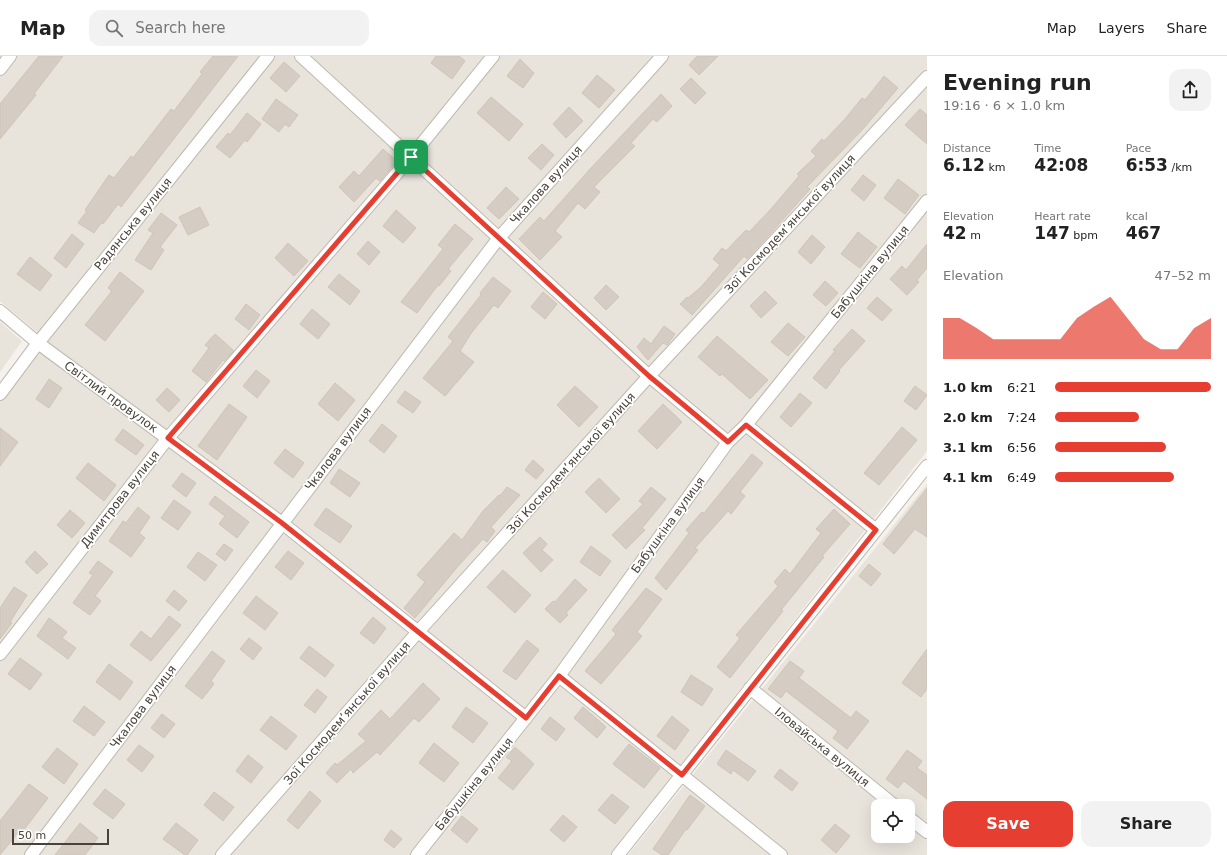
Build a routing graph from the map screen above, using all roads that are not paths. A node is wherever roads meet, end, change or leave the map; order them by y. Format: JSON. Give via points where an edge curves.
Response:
{"nodes":[{"id":1,"x":10,"y":56,"type":"edge"},
{"id":2,"x":268,"y":56,"type":"edge"},
{"id":3,"x":301,"y":56,"type":"edge"},
{"id":4,"x":493,"y":56,"type":"edge"},
{"id":5,"x":662,"y":56,"type":"edge"},
{"id":6,"x":0,"y":69,"type":"edge"},
{"id":7,"x":927,"y":77,"type":"edge"},
{"id":8,"x":411,"y":157,"type":"junction"},
{"id":9,"x":927,"y":202,"type":"edge"},
{"id":10,"x":498,"y":239,"type":"junction"},
{"id":11,"x":0,"y":311,"type":"edge"},
{"id":12,"x":38,"y":343,"type":"junction"},
{"id":13,"x":649,"y":376,"type":"junction"},
{"id":14,"x":0,"y":394,"type":"edge"},
{"id":15,"x":746,"y":425,"type":"junction"},
{"id":16,"x":168,"y":438,"type":"junction"},
{"id":17,"x":728,"y":442,"type":"junction"},
{"id":18,"x":927,"y":466,"type":"edge"},
{"id":19,"x":282,"y":523,"type":"junction"},
{"id":20,"x":876,"y":530,"type":"junction"},
{"id":21,"x":417,"y":633,"type":"junction"},
{"id":22,"x":0,"y":654,"type":"edge"},
{"id":23,"x":559,"y":676,"type":"junction"},
{"id":24,"x":750,"y":688,"type":"junction"},
{"id":25,"x":526,"y":718,"type":"junction"},
{"id":26,"x":682,"y":775,"type":"junction"},
{"id":27,"x":885,"y":799,"type":"edge"},
{"id":28,"x":915,"y":823,"type":"edge"},
{"id":29,"x":927,"y":832,"type":"edge"},
{"id":30,"x":31,"y":855,"type":"edge"},
{"id":31,"x":222,"y":855,"type":"edge"},
{"id":32,"x":417,"y":855,"type":"edge"},
{"id":33,"x":618,"y":855,"type":"edge"},
{"id":34,"x":781,"y":855,"type":"edge"}],
"edges":[{"from":1,"to":6,"type":"street"},
{"from":2,"to":12,"type":"street","name":"Радянська вулиця"},
{"from":3,"to":8,"type":"street"},
{"from":4,"to":8,"type":"street","name":"Димитрова вулиця"},
{"from":5,"to":10,"type":"street","name":"Чкалова вулиця"},
{"from":7,"to":13,"type":"street","name":"Зої Космодем’янської вулиця"},
{"from":8,"to":10,"type":"street"},
{"from":8,"to":16,"type":"street","name":"Димитрова вулиця"},
{"from":9,"to":15,"type":"street","name":"Бабушкіна вулиця"},
{"from":10,"to":13,"type":"street"},
{"from":10,"to":19,"type":"street","name":"Чкалова вулиця"},
{"from":11,"to":12,"type":"street","name":"Світлий провулок"},
{"from":12,"to":14,"type":"street","name":"Радянська вулиця"},
{"from":12,"to":16,"type":"street","name":"Світлий провулок"},
{"from":13,"to":17,"type":"street"},
{"from":13,"to":21,"type":"street","name":"Зої Космодем’янської вулиця"},
{"from":15,"to":17,"type":"street","name":"Бабушкіна вулиця"},
{"from":15,"to":20,"type":"street"},
{"from":16,"to":19,"type":"street","name":"Світлий провулок"},
{"from":16,"to":22,"type":"street","name":"Димитрова вулиця"},
{"from":17,"to":23,"type":"street","name":"Бабушкіна вулиця"},
{"from":18,"to":20,"type":"street"},
{"from":19,"to":21,"type":"street","name":"Світлий провулок"},
{"from":19,"to":30,"type":"street","name":"Чкалова вулиця"},
{"from":20,"to":24,"type":"street"},
{"from":21,"to":25,"type":"street","name":"Світлий провулок"},
{"from":21,"to":31,"type":"street","name":"Зої Космодем’янської вулиця"},
{"from":23,"to":25,"type":"street","name":"Бабушкіна вулиця"},
{"from":23,"to":26,"type":"street"},
{"from":24,"to":26,"type":"street"},
{"from":24,"to":27,"type":"street","name":"Іловайська вулиця"},
{"from":25,"to":32,"type":"street","name":"Бабушкіна вулиця"},
{"from":26,"to":33,"type":"street"},
{"from":26,"to":34,"type":"street"},
{"from":28,"to":29,"type":"street"}]}
